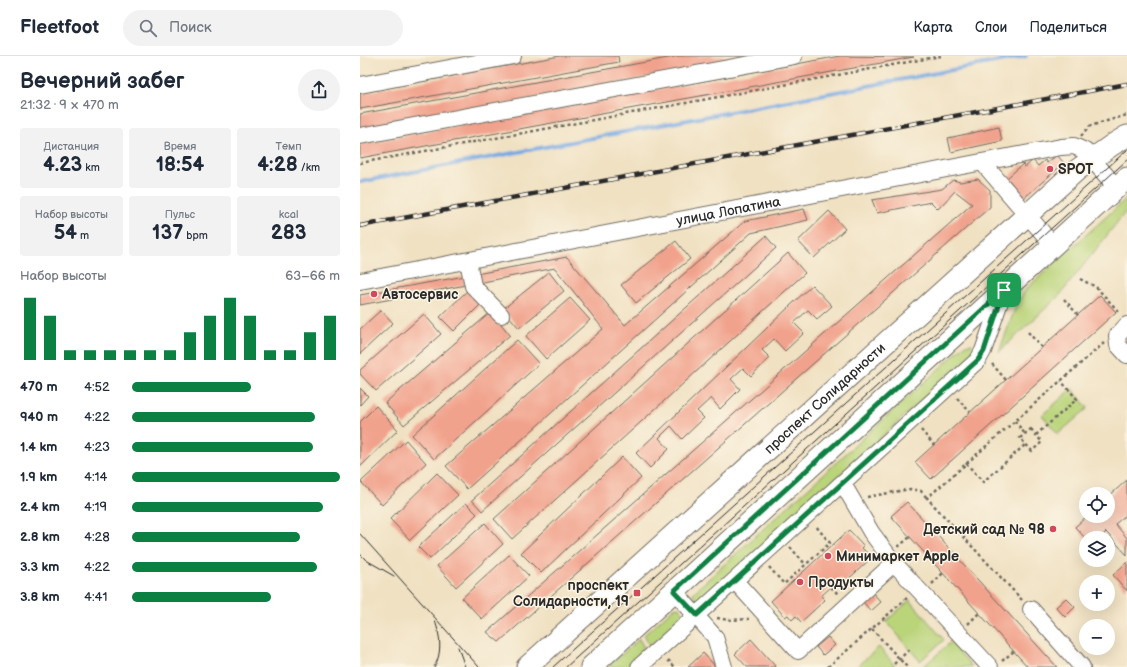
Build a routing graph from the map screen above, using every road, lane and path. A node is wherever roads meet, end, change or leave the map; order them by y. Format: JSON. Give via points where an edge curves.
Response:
{"nodes":[{"id":1,"x":513,"y":56,"type":"edge"},
{"id":2,"x":794,"y":56,"type":"edge"},
{"id":3,"x":941,"y":56,"type":"edge"},
{"id":4,"x":360,"y":85,"type":"edge"},
{"id":5,"x":1127,"y":115,"type":"edge"},
{"id":6,"x":360,"y":136,"type":"edge"},
{"id":7,"x":1127,"y":136,"type":"edge"},
{"id":8,"x":1074,"y":146,"type":"junction"},
{"id":9,"x":1092,"y":158,"type":"junction"},
{"id":10,"x":982,"y":162,"type":"junction"},
{"id":11,"x":360,"y":163,"type":"edge"},
{"id":12,"x":1122,"y":183,"type":"edge"},
{"id":13,"x":1027,"y":215,"type":"junction"},
{"id":14,"x":1053,"y":246,"type":"junction"},
{"id":15,"x":468,"y":261,"type":"junction"},
{"id":16,"x":1080,"y":278,"type":"dead end"},
{"id":17,"x":360,"y":281,"type":"edge"},
{"id":18,"x":1004,"y":290,"type":"junction"},
{"id":19,"x":1064,"y":299,"type":"dead end"},
{"id":20,"x":501,"y":315,"type":"dead end"},
{"id":21,"x":1078,"y":315,"type":"dead end"},
{"id":22,"x":1126,"y":321,"type":"edge"},
{"id":23,"x":1028,"y":332,"type":"dead end"},
{"id":24,"x":1110,"y":338,"type":"dead end"},
{"id":25,"x":1042,"y":348,"type":"dead end"},
{"id":26,"x":1127,"y":355,"type":"edge"},
{"id":27,"x":992,"y":364,"type":"dead end"},
{"id":28,"x":1006,"y":380,"type":"dead end"},
{"id":29,"x":1061,"y":381,"type":"junction"},
{"id":30,"x":956,"y":397,"type":"dead end"},
{"id":31,"x":970,"y":412,"type":"dead end"},
{"id":32,"x":1014,"y":421,"type":"junction"},
{"id":33,"x":920,"y":429,"type":"dead end"},
{"id":34,"x":1025,"y":434,"type":"junction"},
{"id":35,"x":1036,"y":435,"type":"junction"},
{"id":36,"x":1026,"y":444,"type":"junction"},
{"id":37,"x":934,"y":445,"type":"dead end"},
{"id":38,"x":966,"y":463,"type":"junction"},
{"id":39,"x":843,"y":484,"type":"junction"},
{"id":40,"x":927,"y":498,"type":"junction"},
{"id":41,"x":852,"y":500,"type":"junction"},
{"id":42,"x":814,"y":525,"type":"dead end"},
{"id":43,"x":790,"y":547,"type":"dead end"},
{"id":44,"x":894,"y":563,"type":"junction"},
{"id":45,"x":806,"y":565,"type":"junction"},
{"id":46,"x":768,"y":566,"type":"dead end"},
{"id":47,"x":735,"y":581,"type":"junction"},
{"id":48,"x":917,"y":588,"type":"junction"},
{"id":49,"x":674,"y":591,"type":"junction"},
{"id":50,"x":1031,"y":609,"type":"joint"},
{"id":51,"x":705,"y":616,"type":"junction"},
{"id":52,"x":768,"y":618,"type":"junction"},
{"id":53,"x":872,"y":629,"type":"junction"},
{"id":54,"x":910,"y":649,"type":"dead end"},
{"id":55,"x":1014,"y":651,"type":"dead end"},
{"id":56,"x":666,"y":658,"type":"dead end"},
{"id":57,"x":899,"y":659,"type":"junction"},
{"id":58,"x":894,"y":664,"type":"dead end"},
{"id":59,"x":995,"y":665,"type":"edge"},
{"id":60,"x":527,"y":667,"type":"edge"},
{"id":61,"x":591,"y":667,"type":"edge"},
{"id":62,"x":639,"y":667,"type":"edge"},
{"id":63,"x":674,"y":667,"type":"edge"},
{"id":64,"x":724,"y":667,"type":"edge"},
{"id":65,"x":828,"y":667,"type":"edge"},
{"id":66,"x":907,"y":667,"type":"edge"},
{"id":67,"x":1082,"y":667,"type":"edge"}],
"edges":[{"from":1,"to":4,"type":"street"},
{"from":2,"to":6,"type":"street"},
{"from":3,"to":11,"type":"path"},
{"from":5,"to":8,"type":"path","via":[[1090,126]]},
{"from":7,"to":9,"type":"main road","name":"проспект Солидарности"},
{"from":8,"to":9,"type":"street"},
{"from":8,"to":10,"type":"street","name":"улица Лопатина","via":[[1061,146]]},
{"from":9,"to":12,"type":"street"},
{"from":9,"to":13,"type":"main road","name":"проспект Солидарности"},
{"from":10,"to":13,"type":"street"},
{"from":10,"to":15,"type":"street","name":"улица Лопатина"},
{"from":12,"to":14,"type":"main road"},
{"from":13,"to":14,"type":"street"},
{"from":13,"to":60,"type":"main road","name":"проспект Солидарности"},
{"from":14,"to":18,"type":"main road"},
{"from":15,"to":17,"type":"street","name":"улица Лопатина"},
{"from":15,"to":20,"type":"street","via":[[473,286]]},
{"from":16,"to":22,"type":"path","via":[[1096,287]]},
{"from":18,"to":39,"type":"street","via":[[984,351],[978,360]]},
{"from":18,"to":49,"type":"main road"},
{"from":19,"to":21,"type":"path"},
{"from":22,"to":26,"type":"street","via":[[1117,336],[1118,345]]},
{"from":23,"to":25,"type":"path"},
{"from":24,"to":29,"type":"path"},
{"from":27,"to":28,"type":"path"},
{"from":29,"to":32,"type":"path"},
{"from":29,"to":35,"type":"path","via":[[1077,400]]},
{"from":30,"to":31,"type":"path"},
{"from":32,"to":34,"type":"path"},
{"from":32,"to":38,"type":"path"},
{"from":33,"to":37,"type":"path"},
{"from":34,"to":35,"type":"path","via":[[1030,429]]},
{"from":34,"to":36,"type":"path","via":[[1020,438]]},
{"from":35,"to":36,"type":"path","via":[[1042,442],[1037,447],[1032,451]]},
{"from":36,"to":38,"type":"path","via":[[983,482]]},
{"from":38,"to":40,"type":"path"},
{"from":39,"to":41,"type":"street"},
{"from":39,"to":47,"type":"street"},
{"from":40,"to":41,"type":"path","via":[[921,491],[910,489]]},
{"from":40,"to":50,"type":"path"},
{"from":41,"to":44,"type":"street"},
{"from":42,"to":45,"type":"path","via":[[830,543]]},
{"from":43,"to":45,"type":"path"},
{"from":44,"to":48,"type":"street"},
{"from":44,"to":52,"type":"street","via":[[798,651]]},
{"from":45,"to":46,"type":"path","via":[[784,584]]},
{"from":47,"to":51,"type":"street"},
{"from":47,"to":52,"type":"street"},
{"from":48,"to":53,"type":"path"},
{"from":48,"to":59,"type":"street"},
{"from":49,"to":51,"type":"street"},
{"from":49,"to":61,"type":"main road"},
{"from":50,"to":67,"type":"street"},
{"from":51,"to":52,"type":"path","via":[[728,620]]},
{"from":51,"to":62,"type":"street"},
{"from":51,"to":64,"type":"street","via":[[715,637]]},
{"from":53,"to":57,"type":"path"},
{"from":53,"to":65,"type":"path"},
{"from":54,"to":57,"type":"path"},
{"from":55,"to":59,"type":"path"},
{"from":56,"to":63,"type":"path"},
{"from":57,"to":58,"type":"path"},
{"from":57,"to":66,"type":"path"}]}
